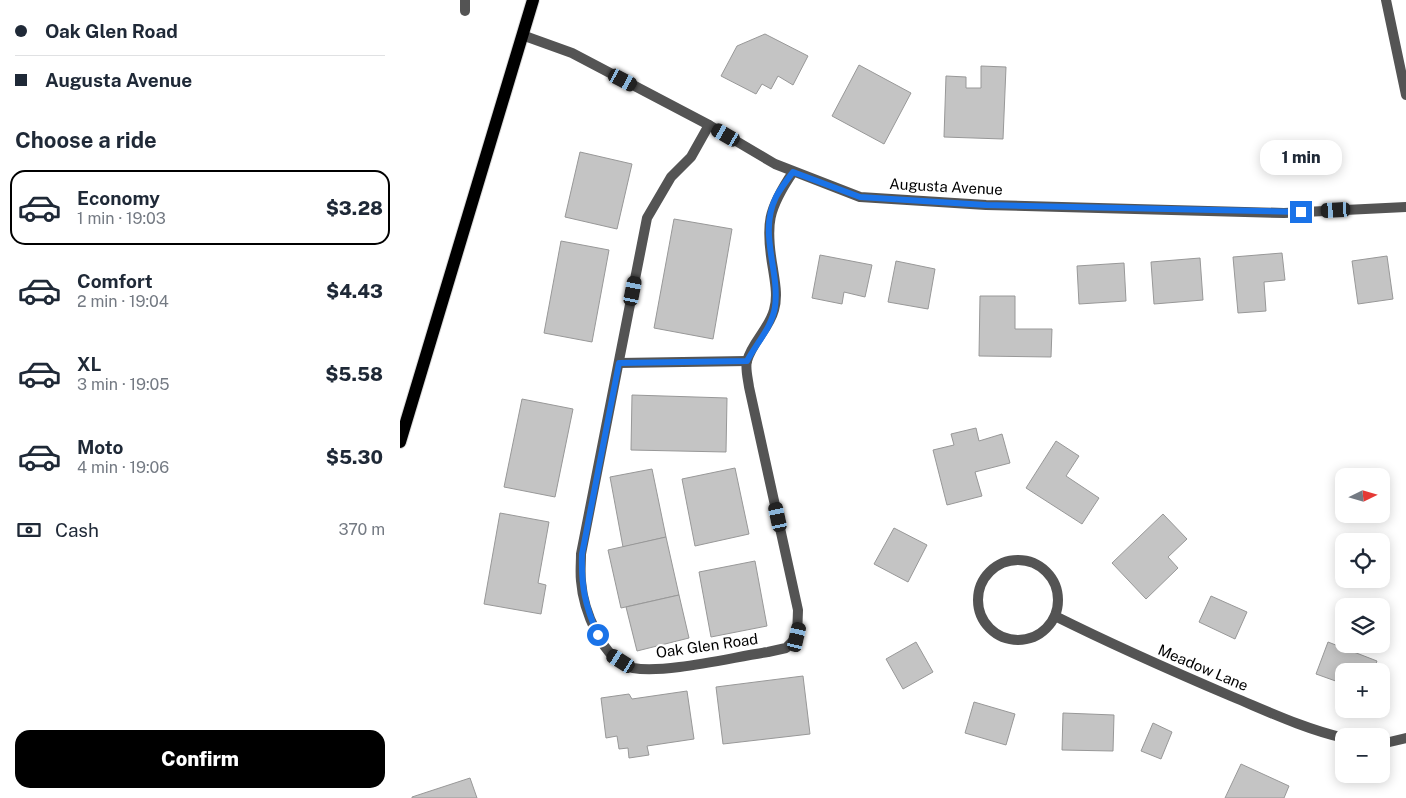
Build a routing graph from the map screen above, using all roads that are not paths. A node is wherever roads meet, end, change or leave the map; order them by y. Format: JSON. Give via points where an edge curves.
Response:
{"nodes":[{"id":1,"x":465,"y":0,"type":"edge"},
{"id":2,"x":533,"y":0,"type":"edge"},
{"id":3,"x":1386,"y":0,"type":"edge"},
{"id":4,"x":465,"y":11,"type":"dead end"},
{"id":5,"x":522,"y":35,"type":"junction"},
{"id":6,"x":1406,"y":95,"type":"edge"},
{"id":7,"x":709,"y":125,"type":"junction"},
{"id":8,"x":793,"y":172,"type":"junction"},
{"id":9,"x":1406,"y":207,"type":"edge"},
{"id":10,"x":747,"y":361,"type":"junction"},
{"id":11,"x":619,"y":363,"type":"junction"},
{"id":12,"x":400,"y":442,"type":"edge"},
{"id":13,"x":1055,"y":616,"type":"junction"},
{"id":14,"x":1335,"y":735,"type":"edge"},
{"id":15,"x":1406,"y":738,"type":"edge"},
{"id":16,"x":1390,"y":742,"type":"edge"}],
"edges":[{"from":1,"to":4,"type":"street"},
{"from":2,"to":5,"type":"main road"},
{"from":3,"to":6,"type":"street"},
{"from":5,"to":7,"type":"street","name":"Augusta Avenue","via":[[572,53]]},
{"from":5,"to":12,"type":"main road"},
{"from":7,"to":8,"type":"street","name":"Augusta Avenue"},
{"from":7,"to":11,"type":"street","name":"Oak Glen Road","via":[[698,146],[671,177],[647,218]]},
{"from":8,"to":9,"type":"street","name":"Augusta Avenue","via":[[860,197],[986,205],[1284,212]]},
{"from":8,"to":10,"type":"street","via":[[776,197],[769,217],[768,240],[776,288],[774,309],[768,326]]},
{"from":10,"to":11,"type":"street"},
{"from":10,"to":11,"type":"street","name":"Oak Glen Road","via":[[749,387],[798,610],[797,637],[786,648],[654,670],[631,667],[612,656],[586,609],[581,581],[582,554]]},
{"from":13,"to":13,"type":"street","via":[[1056,588],[1040,566],[1028,561],[1008,561],[991,570],[983,580],[978,593],[980,612],[990,629],[1000,636],[1026,640],[1048,627]]},
{"from":13,"to":14,"type":"street","name":"Meadow Lane","via":[[1122,650],[1298,724]]},
{"from":15,"to":16,"type":"street"}]}
